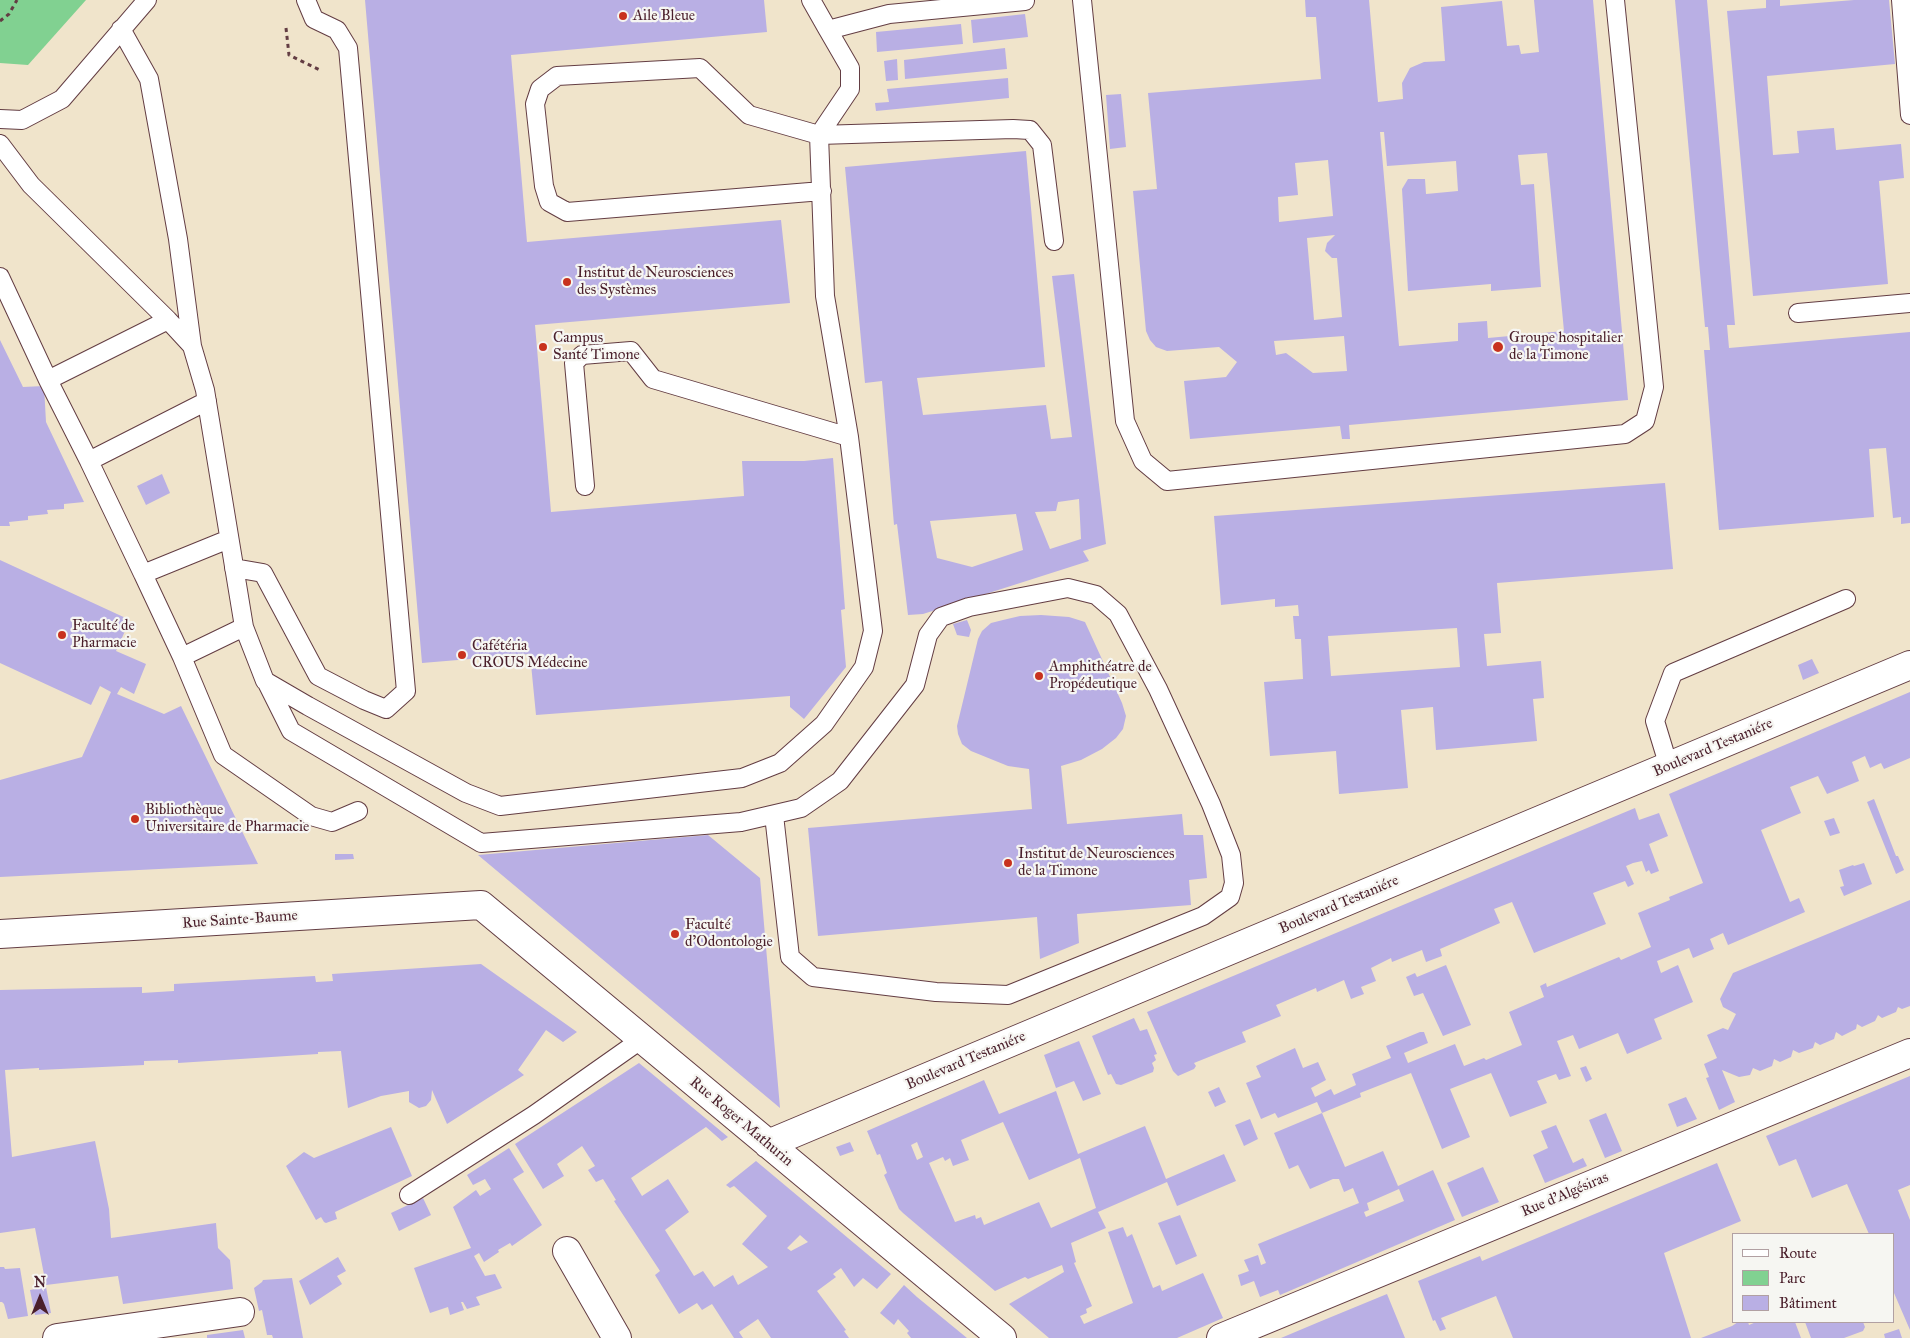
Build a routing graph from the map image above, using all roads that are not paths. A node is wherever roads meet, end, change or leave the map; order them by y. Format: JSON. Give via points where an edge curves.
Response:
{"nodes":[{"id":1,"x":147,"y":0,"type":"edge"},
{"id":2,"x":306,"y":0,"type":"edge"},
{"id":3,"x":811,"y":0,"type":"edge"},
{"id":4,"x":1025,"y":0,"type":"edge"},
{"id":5,"x":1082,"y":0,"type":"edge"},
{"id":6,"x":1615,"y":0,"type":"edge"},
{"id":7,"x":1901,"y":0,"type":"edge"},
{"id":8,"x":121,"y":29,"type":"junction"},
{"id":9,"x":828,"y":30,"type":"junction"},
{"id":10,"x":1910,"y":115,"type":"edge"},
{"id":11,"x":0,"y":119,"type":"edge"},
{"id":12,"x":819,"y":135,"type":"junction"},
{"id":13,"x":0,"y":144,"type":"edge"},
{"id":14,"x":822,"y":191,"type":"junction"},
{"id":15,"x":1054,"y":241,"type":"dead end"},
{"id":16,"x":0,"y":278,"type":"edge"},
{"id":17,"x":1910,"y":303,"type":"edge"},
{"id":18,"x":1798,"y":313,"type":"dead end"},
{"id":19,"x":168,"y":320,"type":"junction"},
{"id":20,"x":192,"y":346,"type":"junction"},
{"id":21,"x":48,"y":380,"type":"junction"},
{"id":22,"x":206,"y":401,"type":"junction"},
{"id":23,"x":849,"y":437,"type":"junction"},
{"id":24,"x":89,"y":461,"type":"junction"},
{"id":25,"x":585,"y":486,"type":"dead end"},
{"id":26,"x":229,"y":539,"type":"junction"},
{"id":27,"x":234,"y":568,"type":"junction"},
{"id":28,"x":143,"y":574,"type":"junction"},
{"id":29,"x":1846,"y":600,"type":"dead end"},
{"id":30,"x":244,"y":627,"type":"junction"},
{"id":31,"x":182,"y":657,"type":"junction"},
{"id":32,"x":1910,"y":665,"type":"edge"},
{"id":33,"x":265,"y":680,"type":"junction"},
{"id":34,"x":1669,"y":767,"type":"junction"},
{"id":35,"x":358,"y":811,"type":"dead end"},
{"id":36,"x":774,"y":815,"type":"junction"},
{"id":37,"x":481,"y":905,"type":"joint"},
{"id":38,"x":0,"y":934,"type":"edge"},
{"id":39,"x":642,"y":1039,"type":"junction"},
{"id":40,"x":1910,"y":1052,"type":"edge"},
{"id":41,"x":768,"y":1144,"type":"junction"},
{"id":42,"x":409,"y":1195,"type":"dead end"},
{"id":43,"x":567,"y":1252,"type":"dead end"},
{"id":44,"x":240,"y":1312,"type":"dead end"},
{"id":45,"x":56,"y":1338,"type":"edge"},
{"id":46,"x":617,"y":1338,"type":"edge"},
{"id":47,"x":1002,"y":1338,"type":"edge"},
{"id":48,"x":1221,"y":1338,"type":"edge"}],
"edges":[{"from":1,"to":8,"type":"lane"},
{"from":2,"to":27,"type":"lane","via":[[314,19],[337,30],[348,48],[406,691],[386,709],[318,676],[263,573]]},
{"from":3,"to":9,"type":"lane"},
{"from":4,"to":9,"type":"lane","via":[[889,14]]},
{"from":5,"to":6,"type":"lane","via":[[1125,421],[1143,461],[1167,482],[1625,434],[1645,421],[1654,387]]},
{"from":7,"to":10,"type":"lane"},
{"from":8,"to":11,"type":"lane","via":[[62,100],[22,120]]},
{"from":8,"to":20,"type":"lane","via":[[149,79],[178,239]]},
{"from":9,"to":12,"type":"lane","via":[[850,68],[850,89]]},
{"from":12,"to":14,"type":"lane"},
{"from":12,"to":14,"type":"lane","via":[[750,115],[700,68],[558,76],[540,89],[535,104],[544,186],[549,202],[567,212]]},
{"from":12,"to":15,"type":"lane","via":[[1030,130],[1042,145]]},
{"from":13,"to":19,"type":"lane","via":[[31,185]]},
{"from":14,"to":23,"type":"lane","via":[[825,296]]},
{"from":16,"to":21,"type":"lane"},
{"from":17,"to":18,"type":"lane"},
{"from":19,"to":20,"type":"lane"},
{"from":19,"to":21,"type":"lane"},
{"from":20,"to":22,"type":"lane"},
{"from":21,"to":24,"type":"lane"},
{"from":22,"to":24,"type":"lane"},
{"from":22,"to":26,"type":"lane"},
{"from":23,"to":25,"type":"lane","via":[[653,379],[631,351],[582,354],[574,364]]},
{"from":23,"to":33,"type":"lane","via":[[873,631],[864,667],[824,724],[780,763],[742,778],[500,806],[466,793]]},
{"from":24,"to":28,"type":"lane"},
{"from":26,"to":27,"type":"lane"},
{"from":26,"to":28,"type":"lane"},
{"from":27,"to":30,"type":"lane"},
{"from":28,"to":31,"type":"lane"},
{"from":29,"to":34,"type":"lane","via":[[1673,673],[1655,721]]},
{"from":30,"to":31,"type":"lane"},
{"from":30,"to":33,"type":"lane"},
{"from":31,"to":35,"type":"lane","via":[[223,755],[311,816],[332,822]]},
{"from":32,"to":34,"type":"street","name":"Boulevard Testaniére"},
{"from":33,"to":36,"type":"lane","via":[[291,731],[481,843],[741,822]]},
{"from":34,"to":41,"type":"street","name":"Boulevard Testaniére"},
{"from":36,"to":36,"type":"lane","via":[[801,808],[840,781],[915,685],[928,635],[941,617],[969,607],[1068,588],[1096,595],[1118,614],[1158,690],[1211,804],[1230,854],[1234,882],[1230,897],[1203,916],[1008,995],[936,992],[813,977],[790,957]]},
{"from":37,"to":38,"type":"street","name":"Rue Sainte-Baume"},
{"from":37,"to":39,"type":"street","name":"Rue Roger Mathurin"},
{"from":39,"to":41,"type":"street","name":"Rue Roger Mathurin"},
{"from":39,"to":42,"type":"lane","via":[[534,1115]]},
{"from":40,"to":48,"type":"street","name":"Rue d'Algésiras"},
{"from":41,"to":47,"type":"street","name":"Rue Roger Mathurin"},
{"from":43,"to":46,"type":"street"},
{"from":44,"to":45,"type":"street"}]}
